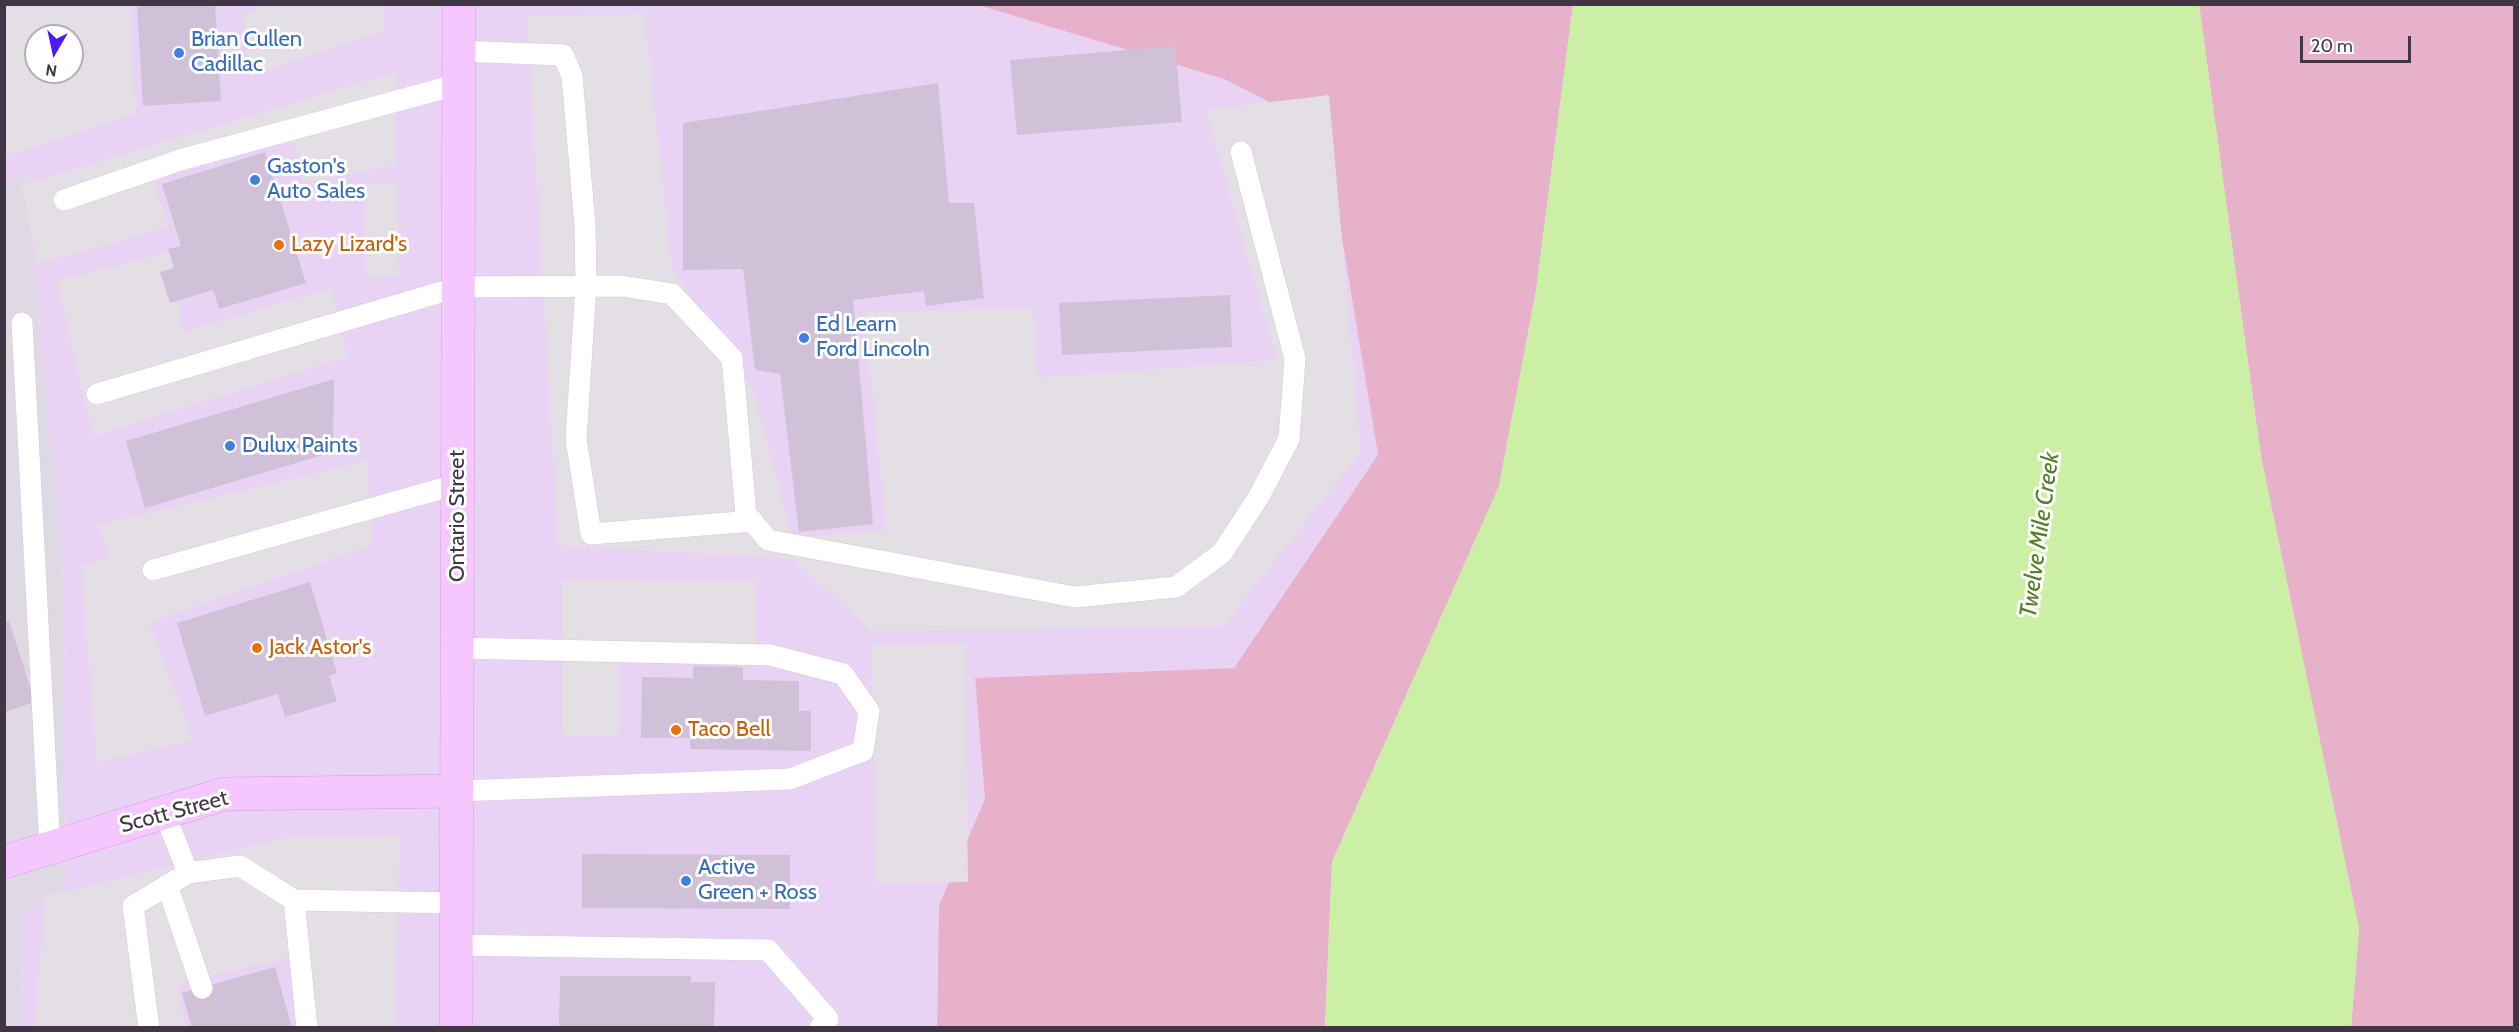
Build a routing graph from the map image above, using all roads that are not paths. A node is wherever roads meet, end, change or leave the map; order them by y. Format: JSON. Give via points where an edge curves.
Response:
{"nodes":[{"id":1,"x":459,"y":4,"type":"edge"},
{"id":2,"x":459,"y":51,"type":"junction"},
{"id":3,"x":459,"y":84,"type":"junction"},
{"id":4,"x":1241,"y":152,"type":"dead end"},
{"id":5,"x":64,"y":201,"type":"dead end"},
{"id":6,"x":586,"y":286,"type":"junction"},
{"id":7,"x":458,"y":287,"type":"junction"},
{"id":8,"x":22,"y":323,"type":"dead end"},
{"id":9,"x":97,"y":394,"type":"dead end"},
{"id":10,"x":458,"y":483,"type":"junction"},
{"id":11,"x":753,"y":521,"type":"junction"},
{"id":12,"x":153,"y":570,"type":"dead end"},
{"id":13,"x":458,"y":648,"type":"junction"},
{"id":14,"x":457,"y":791,"type":"junction"},
{"id":15,"x":164,"y":812,"type":"junction"},
{"id":16,"x":50,"y":848,"type":"junction"},
{"id":17,"x":4,"y":862,"type":"edge"},
{"id":18,"x":188,"y":873,"type":"junction"},
{"id":19,"x":167,"y":885,"type":"junction"},
{"id":20,"x":294,"y":900,"type":"junction"},
{"id":21,"x":457,"y":903,"type":"junction"},
{"id":22,"x":456,"y":945,"type":"junction"},
{"id":23,"x":202,"y":988,"type":"dead end"},
{"id":24,"x":150,"y":1028,"type":"edge"},
{"id":25,"x":307,"y":1028,"type":"edge"},
{"id":26,"x":456,"y":1028,"type":"edge"},
{"id":27,"x":820,"y":1028,"type":"edge"}],
"edges":[{"from":1,"to":2,"type":"main road","name":"Ontario Street"},
{"from":2,"to":3,"type":"main road","name":"Ontario Street"},
{"from":2,"to":6,"type":"lane","via":[[563,55],[572,76],[585,225]]},
{"from":3,"to":5,"type":"lane","via":[[180,160]]},
{"from":3,"to":7,"type":"main road","name":"Ontario Street"},
{"from":4,"to":11,"type":"lane","via":[[1295,359],[1289,439],[1258,498],[1222,553],[1176,587],[1075,597],[768,540]]},
{"from":6,"to":7,"type":"lane"},
{"from":6,"to":11,"type":"lane","via":[[622,286],[672,294],[732,358],[746,514]]},
{"from":6,"to":11,"type":"lane","via":[[576,438],[591,534]]},
{"from":7,"to":9,"type":"lane"},
{"from":7,"to":10,"type":"main road","name":"Ontario Street"},
{"from":8,"to":16,"type":"lane"},
{"from":10,"to":12,"type":"lane"},
{"from":10,"to":13,"type":"main road","name":"Ontario Street"},
{"from":13,"to":14,"type":"main road","name":"Ontario Street"},
{"from":13,"to":14,"type":"lane","via":[[770,655],[843,674],[869,711],[863,751],[790,778]]},
{"from":14,"to":15,"type":"main road","name":"Scott Street","via":[[224,794]]},
{"from":14,"to":21,"type":"main road","name":"Ontario Street"},
{"from":15,"to":16,"type":"main road","name":"Scott Street"},
{"from":15,"to":18,"type":"lane"},
{"from":16,"to":17,"type":"main road","name":"Scott Street"},
{"from":18,"to":19,"type":"lane"},
{"from":18,"to":20,"type":"lane","via":[[240,866]]},
{"from":19,"to":23,"type":"lane"},
{"from":19,"to":24,"type":"lane","via":[[133,906]]},
{"from":20,"to":21,"type":"lane"},
{"from":20,"to":25,"type":"lane"},
{"from":21,"to":22,"type":"main road","name":"Ontario Street"},
{"from":22,"to":26,"type":"main road","name":"Ontario Street"},
{"from":22,"to":27,"type":"lane","via":[[768,950],[828,1020]]}]}
